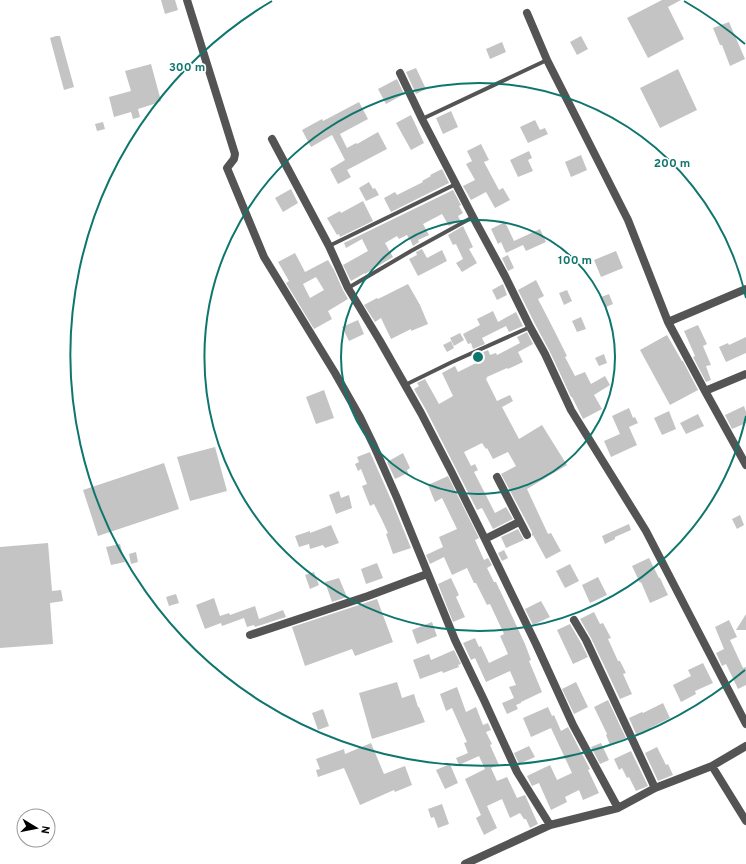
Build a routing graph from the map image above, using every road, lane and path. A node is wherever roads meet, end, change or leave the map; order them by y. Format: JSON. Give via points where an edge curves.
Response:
{"nodes":[{"id":1,"x":187,"y":0,"type":"edge"},
{"id":2,"x":527,"y":13,"type":"dead end"},
{"id":3,"x":547,"y":60,"type":"junction"},
{"id":4,"x":400,"y":73,"type":"dead end"},
{"id":5,"x":422,"y":119,"type":"junction"},
{"id":6,"x":272,"y":139,"type":"dead end"},
{"id":7,"x":456,"y":184,"type":"junction"},
{"id":8,"x":473,"y":218,"type":"junction"},
{"id":9,"x":329,"y":246,"type":"junction"},
{"id":10,"x":348,"y":288,"type":"junction"},
{"id":11,"x":746,"y":289,"type":"edge"},
{"id":12,"x":668,"y":322,"type":"junction"},
{"id":13,"x":530,"y":327,"type":"junction"},
{"id":14,"x":746,"y":374,"type":"edge"},
{"id":15,"x":405,"y":385,"type":"junction"},
{"id":16,"x":705,"y":391,"type":"junction"},
{"id":17,"x":746,"y":465,"type":"edge"},
{"id":18,"x":497,"y":477,"type":"dead end"},
{"id":19,"x":519,"y":522,"type":"junction"},
{"id":20,"x":527,"y":536,"type":"dead end"},
{"id":21,"x":485,"y":538,"type":"junction"},
{"id":22,"x":427,"y":574,"type":"junction"},
{"id":23,"x":574,"y":620,"type":"dead end"},
{"id":24,"x":250,"y":635,"type":"dead end"},
{"id":25,"x":746,"y":724,"type":"edge"},
{"id":26,"x":746,"y":746,"type":"edge"},
{"id":27,"x":712,"y":766,"type":"junction"},
{"id":28,"x":655,"y":788,"type":"junction"},
{"id":29,"x":618,"y":808,"type":"junction"},
{"id":30,"x":746,"y":821,"type":"edge"},
{"id":31,"x":550,"y":825,"type":"junction"},
{"id":32,"x":465,"y":864,"type":"edge"}],
"edges":[{"from":1,"to":22,"type":"street","via":[[235,154],[227,168],[261,250],[360,417],[398,498]]},
{"from":2,"to":3,"type":"street"},
{"from":3,"to":5,"type":"lane"},
{"from":3,"to":12,"type":"street","via":[[628,220]]},
{"from":4,"to":5,"type":"street"},
{"from":5,"to":7,"type":"street"},
{"from":6,"to":9,"type":"street"},
{"from":7,"to":8,"type":"street"},
{"from":7,"to":9,"type":"lane"},
{"from":8,"to":10,"type":"lane"},
{"from":8,"to":13,"type":"street"},
{"from":9,"to":10,"type":"street"},
{"from":10,"to":15,"type":"street"},
{"from":11,"to":12,"type":"street"},
{"from":12,"to":16,"type":"street"},
{"from":13,"to":15,"type":"lane"},
{"from":13,"to":25,"type":"street","via":[[571,410],[646,531]]},
{"from":14,"to":16,"type":"street"},
{"from":15,"to":21,"type":"street"},
{"from":16,"to":17,"type":"street"},
{"from":18,"to":19,"type":"street"},
{"from":19,"to":20,"type":"street"},
{"from":19,"to":21,"type":"street"},
{"from":21,"to":29,"type":"street","via":[[572,725]]},
{"from":22,"to":24,"type":"street"},
{"from":22,"to":31,"type":"street","via":[[517,772]]},
{"from":23,"to":28,"type":"street","via":[[586,640]]},
{"from":26,"to":27,"type":"street"},
{"from":27,"to":28,"type":"street"},
{"from":27,"to":30,"type":"street"},
{"from":28,"to":29,"type":"street"},
{"from":29,"to":31,"type":"street"},
{"from":31,"to":32,"type":"street"}]}
